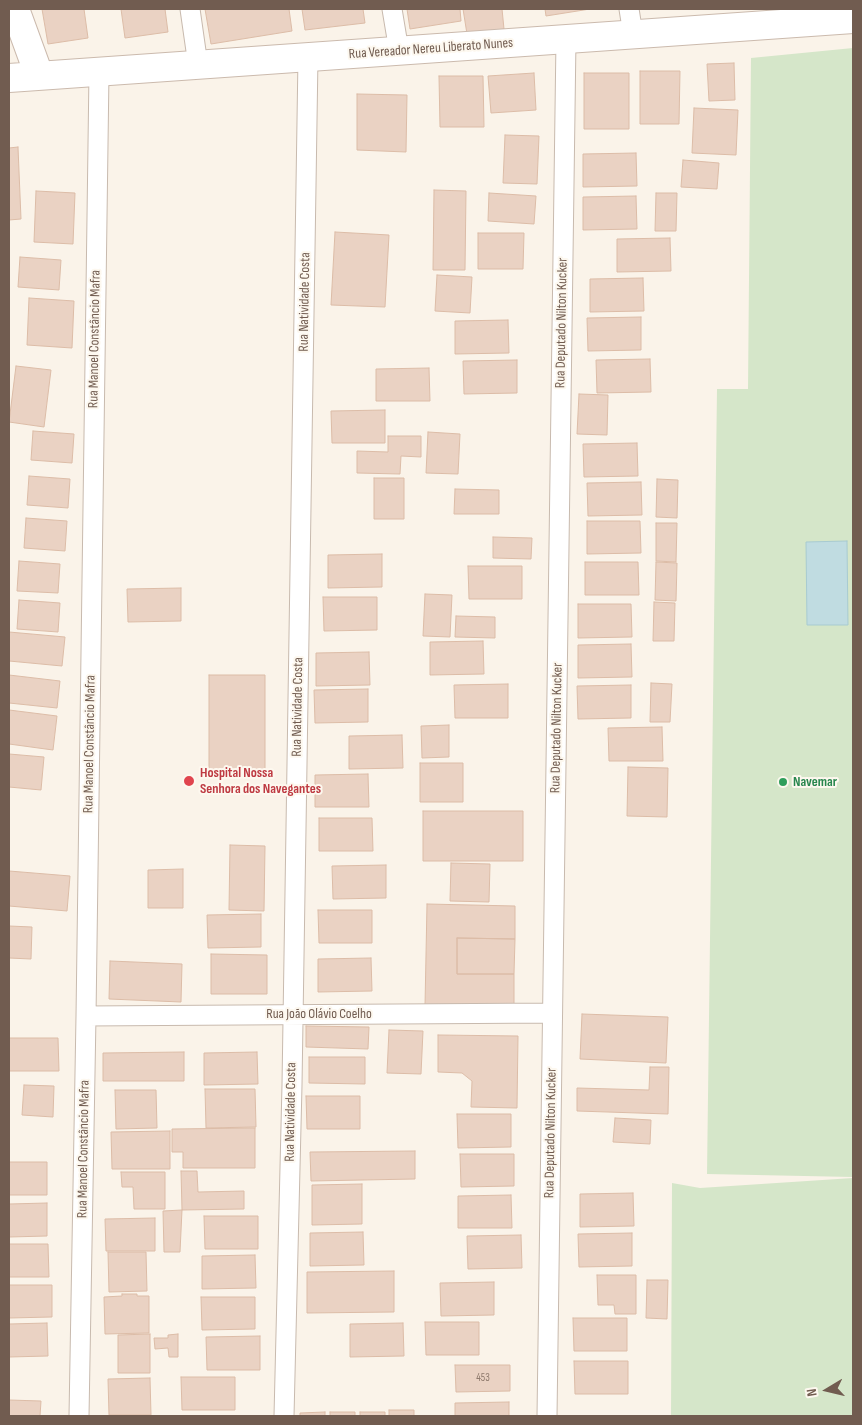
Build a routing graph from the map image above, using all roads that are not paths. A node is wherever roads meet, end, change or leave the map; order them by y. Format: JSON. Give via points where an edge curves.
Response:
{"nodes":[{"id":1,"x":15,"y":9,"type":"edge"},
{"id":2,"x":190,"y":9,"type":"edge"},
{"id":3,"x":392,"y":9,"type":"edge"},
{"id":4,"x":853,"y":18,"type":"edge"},
{"id":5,"x":631,"y":22,"type":"edge"},
{"id":6,"x":566,"y":39,"type":"junction"},
{"id":7,"x":398,"y":51,"type":"junction"},
{"id":8,"x":308,"y":57,"type":"junction"},
{"id":9,"x":198,"y":65,"type":"junction"},
{"id":10,"x":99,"y":72,"type":"junction"},
{"id":11,"x":39,"y":75,"type":"junction"},
{"id":12,"x":9,"y":78,"type":"edge"},
{"id":13,"x":552,"y":1012,"type":"junction"},
{"id":14,"x":293,"y":1014,"type":"junction"},
{"id":15,"x":86,"y":1016,"type":"junction"},
{"id":16,"x":78,"y":1416,"type":"edge"},
{"id":17,"x":284,"y":1416,"type":"edge"},
{"id":18,"x":547,"y":1416,"type":"edge"}],
"edges":[{"from":1,"to":11,"type":"main road"},
{"from":2,"to":9,"type":"street"},
{"from":3,"to":7,"type":"street"},
{"from":4,"to":5,"type":"main road","name":"Rua Vereador Nereu Liberato Nunes"},
{"from":5,"to":6,"type":"main road","name":"Rua Vereador Nereu Liberato Nunes"},
{"from":6,"to":7,"type":"main road","name":"Rua Vereador Nereu Liberato Nunes"},
{"from":6,"to":13,"type":"street","name":"Rua Deputado Nilton Kucker"},
{"from":7,"to":8,"type":"main road","name":"Rua Vereador Nereu Liberato Nunes"},
{"from":8,"to":9,"type":"main road","name":"Rua Vereador Nereu Liberato Nunes"},
{"from":8,"to":14,"type":"street","name":"Rua Natividade Costa"},
{"from":9,"to":10,"type":"main road","name":"Rua Vereador Nereu Liberato Nunes"},
{"from":10,"to":11,"type":"main road","name":"Rua Vereador Nereu Liberato Nunes"},
{"from":10,"to":15,"type":"street","name":"Rua Manoel Constâncio Mafra"},
{"from":11,"to":12,"type":"main road","name":"Rua Vereador Nereu Liberato Nunes"},
{"from":13,"to":14,"type":"street","name":"Rua João Olávio Coelho"},
{"from":13,"to":18,"type":"street","name":"Rua Deputado Nilton Kucker"},
{"from":14,"to":15,"type":"street","name":"Rua João Olávio Coelho"},
{"from":14,"to":17,"type":"street","name":"Rua Natividade Costa"},
{"from":15,"to":16,"type":"street","name":"Rua Manoel Constâncio Mafra"}]}
